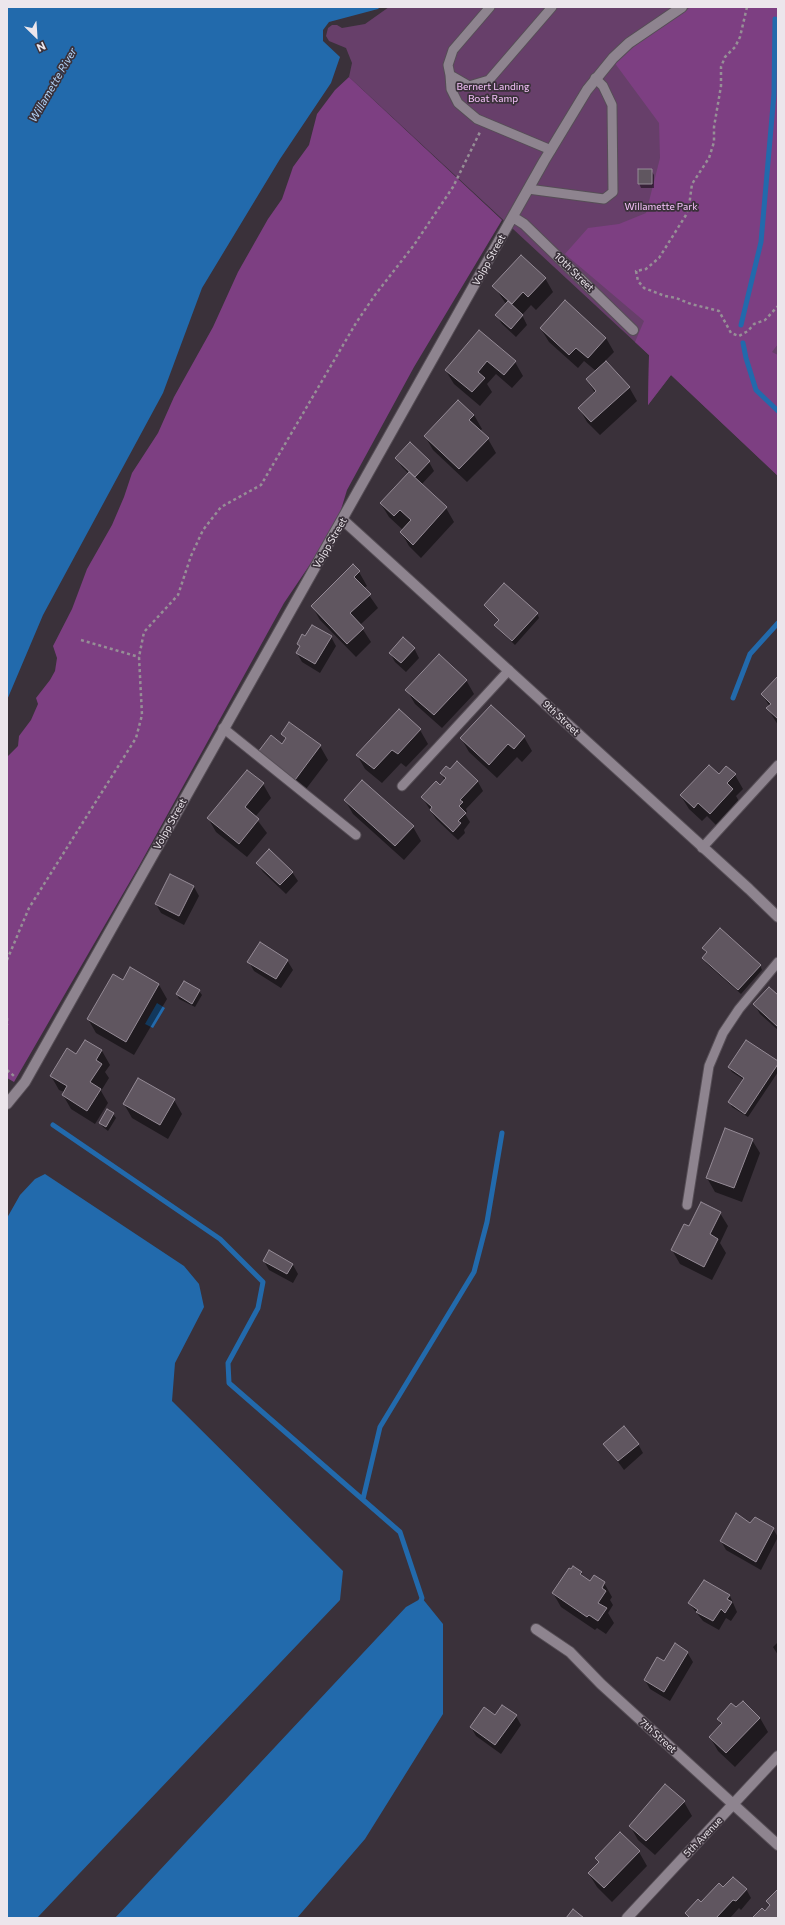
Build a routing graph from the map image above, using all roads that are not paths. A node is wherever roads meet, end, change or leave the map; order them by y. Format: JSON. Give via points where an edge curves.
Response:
{"nodes":[{"id":1,"x":490,"y":7,"type":"edge"},
{"id":2,"x":552,"y":7,"type":"edge"},
{"id":3,"x":682,"y":7,"type":"edge"},
{"id":4,"x":450,"y":75,"type":"junction"},
{"id":5,"x":596,"y":78,"type":"junction"},
{"id":6,"x":551,"y":150,"type":"junction"},
{"id":7,"x":528,"y":189,"type":"junction"},
{"id":8,"x":513,"y":217,"type":"junction"},
{"id":9,"x":633,"y":330,"type":"dead end"},
{"id":10,"x":343,"y":520,"type":"junction"},
{"id":11,"x":509,"y":670,"type":"junction"},
{"id":12,"x":223,"y":728,"type":"junction"},
{"id":13,"x":778,"y":765,"type":"edge"},
{"id":14,"x":402,"y":786,"type":"dead end"},
{"id":15,"x":356,"y":835,"type":"dead end"},
{"id":16,"x":702,"y":848,"type":"junction"},
{"id":17,"x":778,"y":917,"type":"edge"},
{"id":18,"x":778,"y":962,"type":"edge"},
{"id":19,"x":7,"y":1104,"type":"edge"},
{"id":20,"x":687,"y":1204,"type":"dead end"},
{"id":21,"x":536,"y":1629,"type":"dead end"},
{"id":22,"x":778,"y":1756,"type":"edge"},
{"id":23,"x":734,"y":1804,"type":"junction"},
{"id":24,"x":778,"y":1846,"type":"edge"},
{"id":25,"x":627,"y":1918,"type":"edge"}],
"edges":[{"from":1,"to":4,"type":"lane","via":[[453,50],[448,65]]},
{"from":2,"to":4,"type":"lane","via":[[489,80],[468,86]]},
{"from":3,"to":5,"type":"street","name":"Volpp Street","via":[[629,43]]},
{"from":4,"to":6,"type":"lane","via":[[451,89],[458,103],[477,119]]},
{"from":5,"to":6,"type":"street","name":"Volpp Street"},
{"from":5,"to":7,"type":"lane","via":[[612,105],[613,192],[604,199]]},
{"from":6,"to":7,"type":"street","name":"Volpp Street"},
{"from":7,"to":8,"type":"street","name":"Volpp Street"},
{"from":8,"to":9,"type":"street","name":"10th Street","via":[[524,224]]},
{"from":8,"to":10,"type":"street","name":"Volpp Street"},
{"from":10,"to":11,"type":"street","name":"9th Street"},
{"from":10,"to":12,"type":"street","name":"Volpp Street"},
{"from":11,"to":14,"type":"lane"},
{"from":11,"to":16,"type":"street","name":"9th Street"},
{"from":12,"to":15,"type":"lane"},
{"from":12,"to":19,"type":"street","name":"Volpp Street","via":[[25,1082]]},
{"from":13,"to":16,"type":"lane"},
{"from":16,"to":17,"type":"street","name":"9th Street"},
{"from":18,"to":20,"type":"lane","via":[[759,983],[723,1033],[709,1066]]},
{"from":21,"to":23,"type":"street","name":"7th Street","via":[[570,1652],[601,1684]]},
{"from":22,"to":23,"type":"street","name":"5th Avenue"},
{"from":23,"to":24,"type":"street","name":"7th Street"},
{"from":23,"to":25,"type":"street","name":"5th Avenue"}]}
